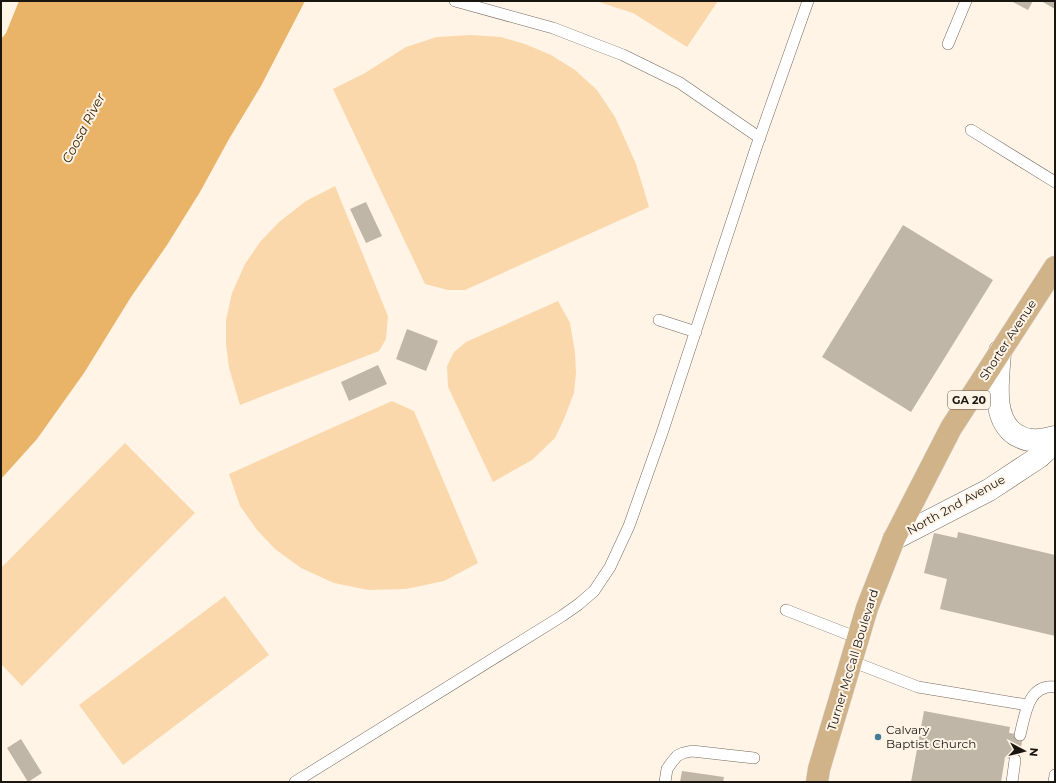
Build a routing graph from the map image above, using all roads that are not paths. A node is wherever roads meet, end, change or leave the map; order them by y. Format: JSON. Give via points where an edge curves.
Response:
{"nodes":[{"id":1,"x":808,"y":1,"type":"edge"},
{"id":2,"x":966,"y":1,"type":"edge"},
{"id":3,"x":460,"y":2,"type":"edge"},
{"id":4,"x":948,"y":44,"type":"dead end"},
{"id":5,"x":971,"y":130,"type":"dead end"},
{"id":6,"x":760,"y":138,"type":"junction"},
{"id":7,"x":1055,"y":182,"type":"edge"},
{"id":8,"x":1055,"y":267,"type":"edge"},
{"id":9,"x":659,"y":320,"type":"dead end"},
{"id":10,"x":696,"y":332,"type":"junction"},
{"id":11,"x":1000,"y":351,"type":"junction"},
{"id":12,"x":1054,"y":444,"type":"edge"},
{"id":13,"x":894,"y":539,"type":"junction"},
{"id":14,"x":786,"y":610,"type":"dead end"},
{"id":15,"x":858,"y":638,"type":"junction"},
{"id":16,"x":851,"y":661,"type":"junction"},
{"id":17,"x":1055,"y":688,"type":"edge"},
{"id":18,"x":1027,"y":705,"type":"junction"},
{"id":19,"x":1020,"y":735,"type":"dead end"},
{"id":20,"x":754,"y":758,"type":"dead end"},
{"id":21,"x":1016,"y":760,"type":"dead end"},
{"id":22,"x":1055,"y":775,"type":"edge"},
{"id":23,"x":295,"y":782,"type":"edge"},
{"id":24,"x":665,"y":782,"type":"edge"},
{"id":25,"x":817,"y":782,"type":"edge"},
{"id":26,"x":1012,"y":782,"type":"edge"},
{"id":27,"x":1054,"y":782,"type":"edge"}],
"edges":[{"from":1,"to":6,"type":"lane"},
{"from":2,"to":4,"type":"lane"},
{"from":3,"to":6,"type":"lane","via":[[553,28],[623,56],[680,83]]},
{"from":5,"to":7,"type":"lane"},
{"from":6,"to":10,"type":"lane"},
{"from":8,"to":11,"type":"main road","name":"Shorter Avenue","number":"GA 20"},
{"from":9,"to":10,"type":"lane"},
{"from":10,"to":23,"type":"lane","via":[[629,526],[610,567],[594,591],[562,616]]},
{"from":11,"to":12,"type":"street","via":[[998,398],[1004,421],[1011,431],[1022,438]]},
{"from":11,"to":13,"type":"main road","name":"Shorter Avenue","number":"GA 20","via":[[952,428]]},
{"from":12,"to":13,"type":"street","name":"North 2nd Avenue","via":[[989,490]]},
{"from":13,"to":15,"type":"main road","name":"Turner McCall Boulevard","number":"GA 20"},
{"from":14,"to":15,"type":"lane"},
{"from":15,"to":16,"type":"main road","name":"Turner McCall Boulevard","number":"GA 20"},
{"from":16,"to":18,"type":"lane","via":[[918,686]]},
{"from":16,"to":25,"type":"main road","name":"Turner McCall Boulevard","number":"GA 20"},
{"from":17,"to":18,"type":"lane","via":[[1043,688]]},
{"from":18,"to":19,"type":"lane"},
{"from":20,"to":24,"type":"lane","via":[[692,751],[683,753],[677,756],[667,769]]},
{"from":21,"to":26,"type":"lane"},
{"from":22,"to":27,"type":"lane"}]}
